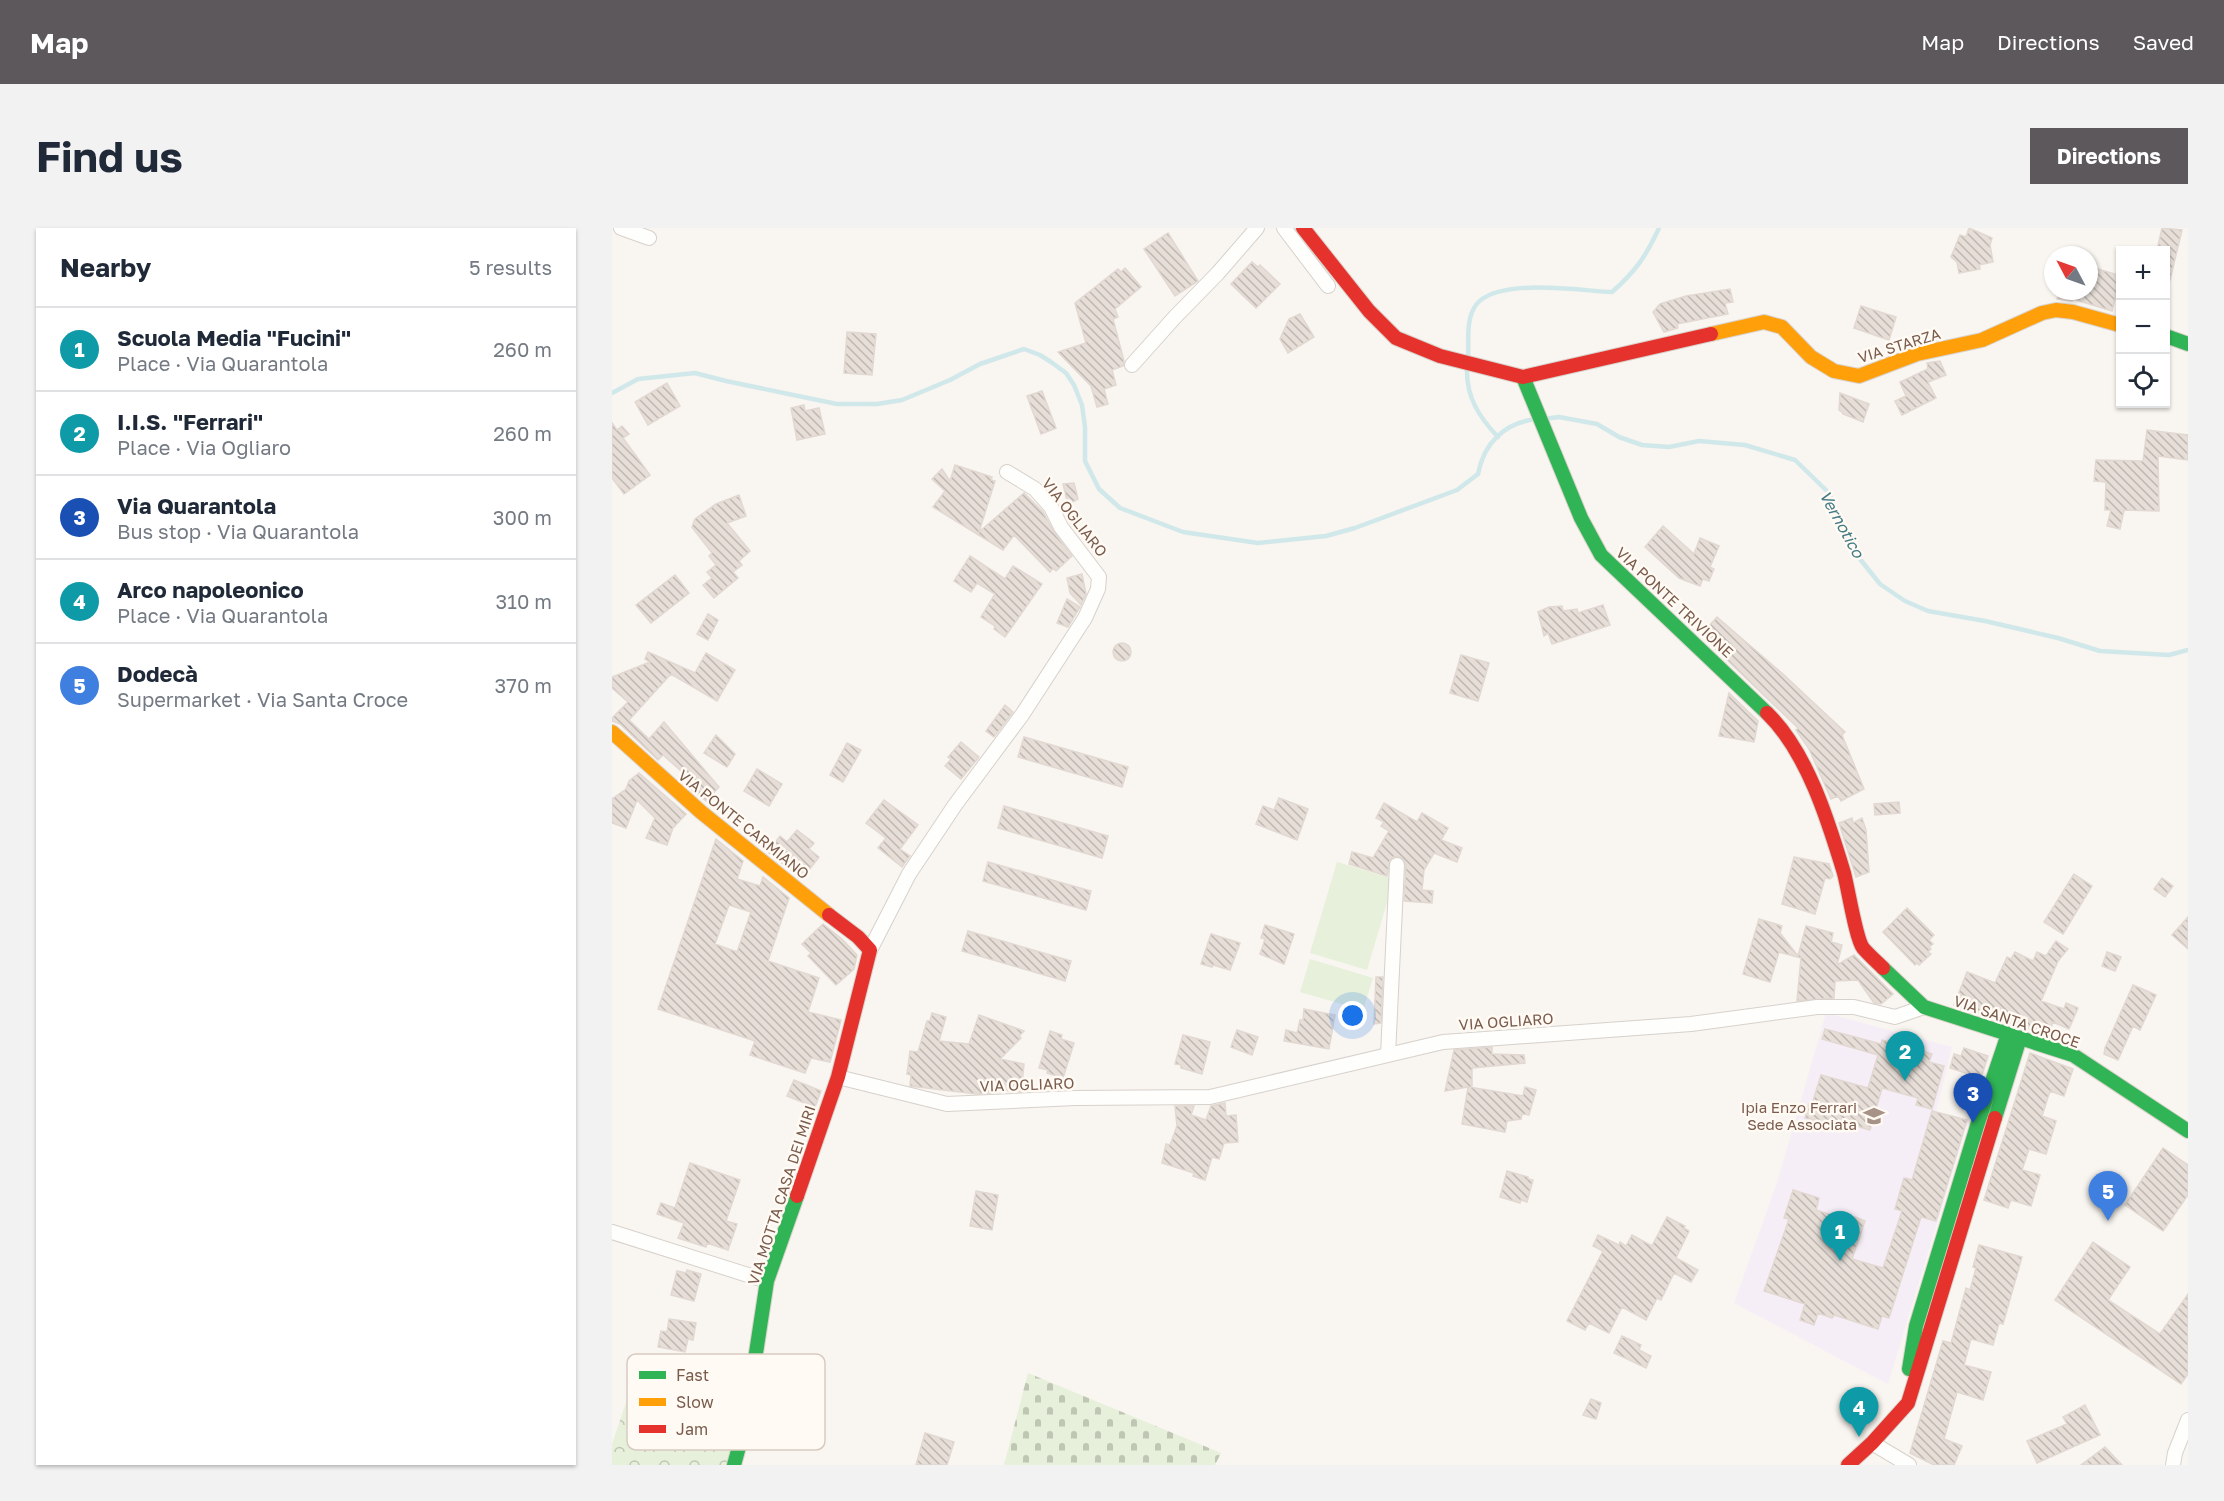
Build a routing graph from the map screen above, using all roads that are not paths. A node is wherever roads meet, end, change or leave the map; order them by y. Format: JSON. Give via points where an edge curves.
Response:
{"nodes":[{"id":1,"x":621,"y":228,"type":"edge"},
{"id":2,"x":1257,"y":228,"type":"edge"},
{"id":3,"x":1284,"y":228,"type":"edge"},
{"id":4,"x":1303,"y":228,"type":"edge"},
{"id":5,"x":649,"y":238,"type":"dead end"},
{"id":6,"x":1328,"y":286,"type":"dead end"},
{"id":7,"x":2116,"y":324,"type":"edge"},
{"id":8,"x":2170,"y":337,"type":"edge"},
{"id":9,"x":2188,"y":344,"type":"edge"},
{"id":10,"x":1132,"y":365,"type":"dead end"},
{"id":11,"x":1523,"y":376,"type":"junction"},
{"id":12,"x":1007,"y":472,"type":"dead end"},
{"id":13,"x":612,"y":732,"type":"edge"},
{"id":14,"x":1397,"y":865,"type":"dead end"},
{"id":15,"x":870,"y":950,"type":"junction"},
{"id":16,"x":1924,"y":1007,"type":"junction"},
{"id":17,"x":2014,"y":1036,"type":"junction"},
{"id":18,"x":1388,"y":1056,"type":"junction"},
{"id":19,"x":838,"y":1077,"type":"junction"},
{"id":20,"x":2188,"y":1131,"type":"edge"},
{"id":21,"x":612,"y":1232,"type":"edge"},
{"id":22,"x":767,"y":1281,"type":"junction"},
{"id":23,"x":1921,"y":1312,"type":"junction"},
{"id":24,"x":1936,"y":1315,"type":"junction"},
{"id":25,"x":756,"y":1354,"type":"edge"},
{"id":26,"x":1911,"y":1394,"type":"junction"},
{"id":27,"x":2188,"y":1420,"type":"edge"},
{"id":28,"x":1872,"y":1443,"type":"junction"},
{"id":29,"x":738,"y":1450,"type":"edge"},
{"id":30,"x":734,"y":1465,"type":"edge"},
{"id":31,"x":1848,"y":1465,"type":"edge"},
{"id":32,"x":1909,"y":1465,"type":"edge"},
{"id":33,"x":2173,"y":1465,"type":"edge"}],
"edges":[{"from":1,"to":5,"type":"street"},
{"from":2,"to":10,"type":"street"},
{"from":3,"to":6,"type":"street"},
{"from":4,"to":11,"type":"street","via":[[1369,311],[1396,338],[1440,356]]},
{"from":7,"to":11,"type":"street","name":"VIA STARZA","via":[[2056,310],[1982,340],[1917,354],[1859,376],[1834,371],[1811,357],[1782,327],[1764,322]]},
{"from":8,"to":9,"type":"street"},
{"from":11,"to":16,"type":"street","name":"VIA PONTE TRIVIONE","via":[[1581,518],[1601,555],[1778,724],[1812,781],[1844,873],[1862,947]]},
{"from":12,"to":15,"type":"street","name":"VIA OGLIARO","via":[[1035,489],[1051,507],[1061,527],[1099,577],[1098,589],[1085,618],[1022,715],[909,874]]},
{"from":13,"to":15,"type":"street","name":"VIA PONTE CARMIANO","via":[[639,759]]},
{"from":14,"to":18,"type":"street"},
{"from":15,"to":19,"type":"street","name":"VIA OGLIARO"},
{"from":16,"to":17,"type":"street","name":"VIA SANTA CROCE"},
{"from":16,"to":18,"type":"street","name":"VIA OGLIARO","via":[[1895,1017],[1854,1007],[1817,1007],[1691,1024],[1443,1042]]},
{"from":17,"to":20,"type":"street","name":"VIA SANTA CROCE","via":[[2073,1055]]},
{"from":17,"to":23,"type":"street","via":[[1977,1126]]},
{"from":17,"to":24,"type":"street"},
{"from":18,"to":19,"type":"street","name":"VIA OGLIARO","via":[[1210,1097],[947,1104]]},
{"from":19,"to":22,"type":"street","name":"VIA MOTTA CASA DEI MIRI"},
{"from":21,"to":22,"type":"street"},
{"from":22,"to":25,"type":"street","name":"VIA MOTTA CASA DEI MIRI"},
{"from":23,"to":24,"type":"street"},
{"from":23,"to":26,"type":"street","via":[[1908,1374]]},
{"from":24,"to":26,"type":"street"},
{"from":26,"to":28,"type":"street","via":[[1908,1403]]},
{"from":27,"to":33,"type":"street"},
{"from":28,"to":31,"type":"street"},
{"from":28,"to":32,"type":"street"},
{"from":29,"to":30,"type":"street","name":"VIA MOTTA CASA DEI MIRI"}]}
